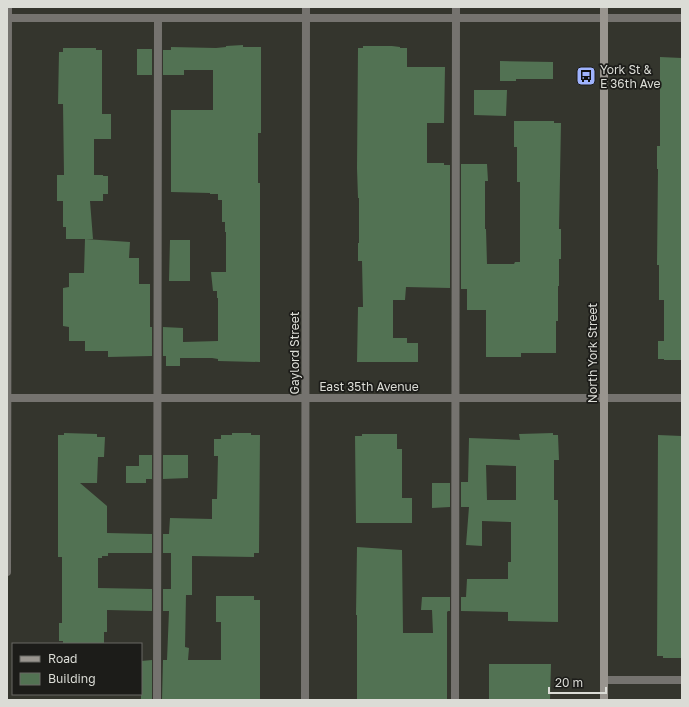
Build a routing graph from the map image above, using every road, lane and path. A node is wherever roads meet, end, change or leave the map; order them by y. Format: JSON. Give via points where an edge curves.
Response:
{"nodes":[{"id":1,"x":8,"y":7,"type":"edge"},
{"id":2,"x":306,"y":7,"type":"edge"},
{"id":3,"x":456,"y":7,"type":"edge"},
{"id":4,"x":604,"y":7,"type":"edge"},
{"id":5,"x":456,"y":17,"type":"junction"},
{"id":6,"x":7,"y":18,"type":"edge"},
{"id":7,"x":306,"y":18,"type":"junction"},
{"id":8,"x":604,"y":18,"type":"junction"},
{"id":9,"x":682,"y":18,"type":"edge"},
{"id":10,"x":158,"y":19,"type":"junction"},
{"id":11,"x":7,"y":398,"type":"edge"},
{"id":12,"x":157,"y":398,"type":"junction"},
{"id":13,"x":306,"y":398,"type":"junction"},
{"id":14,"x":455,"y":398,"type":"junction"},
{"id":15,"x":603,"y":398,"type":"junction"},
{"id":16,"x":682,"y":398,"type":"edge"},
{"id":17,"x":7,"y":572,"type":"edge"},
{"id":18,"x":604,"y":680,"type":"junction"},
{"id":19,"x":682,"y":680,"type":"edge"},
{"id":20,"x":157,"y":700,"type":"edge"},
{"id":21,"x":305,"y":700,"type":"edge"},
{"id":22,"x":455,"y":700,"type":"edge"},
{"id":23,"x":604,"y":700,"type":"edge"}],
"edges":[{"from":1,"to":6,"type":"street"},
{"from":2,"to":7,"type":"street","name":"Gaylord Street"},
{"from":3,"to":5,"type":"street"},
{"from":4,"to":8,"type":"main road","name":"North York Street"},
{"from":5,"to":7,"type":"street"},
{"from":5,"to":8,"type":"street"},
{"from":5,"to":14,"type":"street"},
{"from":6,"to":10,"type":"street"},
{"from":6,"to":11,"type":"street"},
{"from":7,"to":10,"type":"street"},
{"from":7,"to":13,"type":"street","name":"Gaylord Street"},
{"from":8,"to":9,"type":"street"},
{"from":8,"to":15,"type":"main road","name":"North York Street"},
{"from":10,"to":12,"type":"street"},
{"from":11,"to":12,"type":"street","name":"East 35th Avenue"},
{"from":11,"to":17,"type":"street"},
{"from":12,"to":13,"type":"street","name":"East 35th Avenue"},
{"from":12,"to":20,"type":"street"},
{"from":13,"to":14,"type":"street","name":"East 35th Avenue"},
{"from":13,"to":21,"type":"street","name":"Gaylord Street"},
{"from":14,"to":15,"type":"street","name":"East 35th Avenue"},
{"from":14,"to":22,"type":"street"},
{"from":15,"to":16,"type":"street","name":"East 35th Avenue"},
{"from":15,"to":18,"type":"main road","name":"North York Street"},
{"from":18,"to":19,"type":"street"},
{"from":18,"to":23,"type":"main road","name":"North York Street"}]}
